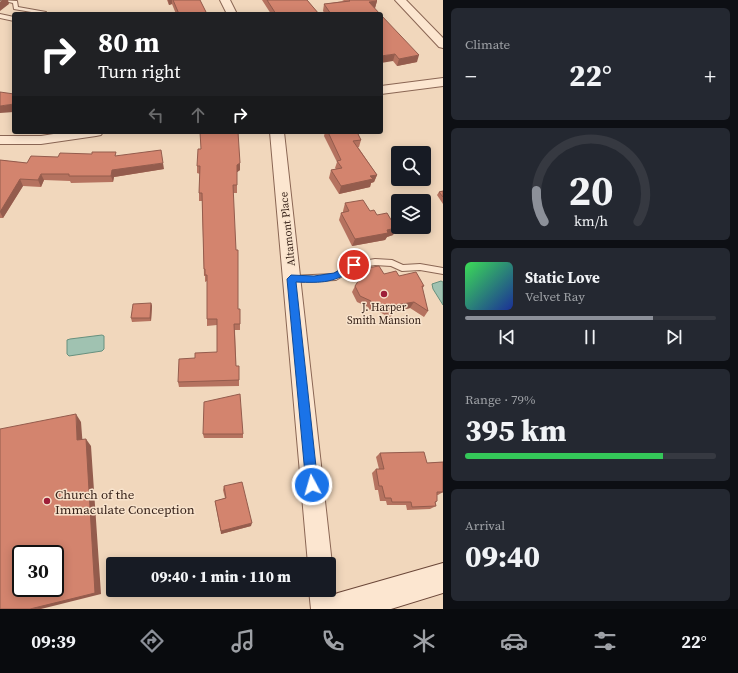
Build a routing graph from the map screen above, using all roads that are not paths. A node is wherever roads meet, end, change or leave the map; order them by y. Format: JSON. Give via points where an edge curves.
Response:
{"nodes":[{"id":1,"x":3,"y":0,"type":"edge"},
{"id":2,"x":225,"y":0,"type":"edge"},
{"id":3,"x":400,"y":0,"type":"edge"},
{"id":4,"x":43,"y":12,"type":"dead end"},
{"id":5,"x":231,"y":12,"type":"edge"},
{"id":6,"x":0,"y":16,"type":"edge"},
{"id":7,"x":12,"y":19,"type":"edge"},
{"id":8,"x":443,"y":45,"type":"edge"},
{"id":9,"x":443,"y":82,"type":"edge"},
{"id":10,"x":383,"y":90,"type":"edge"},
{"id":11,"x":82,"y":134,"type":"edge"},
{"id":12,"x":277,"y":134,"type":"edge"},
{"id":13,"x":0,"y":140,"type":"edge"},
{"id":14,"x":443,"y":271,"type":"edge"},
{"id":15,"x":291,"y":279,"type":"junction"},
{"id":16,"x":319,"y":557,"type":"edge"},
{"id":17,"x":443,"y":578,"type":"edge"},
{"id":18,"x":323,"y":597,"type":"edge"},
{"id":19,"x":324,"y":609,"type":"edge"},
{"id":20,"x":338,"y":609,"type":"edge"}],
"edges":[{"from":1,"to":4,"type":"lane","via":[[15,2],[16,8]]},
{"from":2,"to":5,"type":"street"},
{"from":3,"to":8,"type":"street"},
{"from":6,"to":7,"type":"lane"},
{"from":9,"to":10,"type":"street"},
{"from":11,"to":13,"type":"street","via":[[41,140]]},
{"from":12,"to":15,"type":"street","name":"Altamont Place"},
{"from":14,"to":15,"type":"lane","via":[[420,267],[402,268],[392,263],[375,262],[354,265],[336,276]]},
{"from":15,"to":16,"type":"street","name":"Altamont Place"},
{"from":17,"to":20,"type":"street"},
{"from":18,"to":19,"type":"street"}]}
